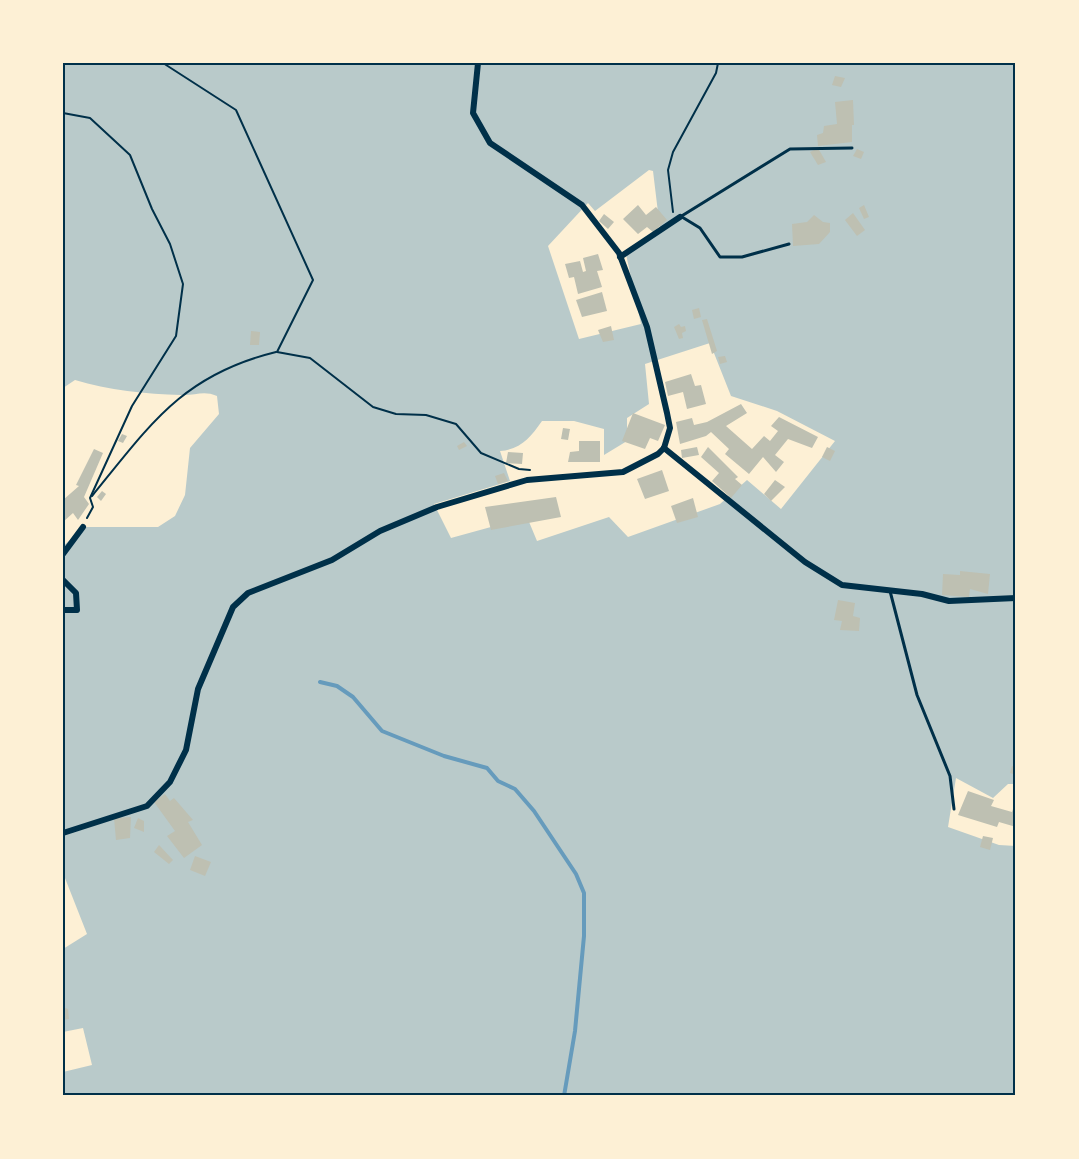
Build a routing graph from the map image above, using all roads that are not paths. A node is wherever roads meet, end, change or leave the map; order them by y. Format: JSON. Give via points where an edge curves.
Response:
{"nodes":[{"id":1,"x":478,"y":63,"type":"edge"},
{"id":2,"x":852,"y":148,"type":"dead end"},
{"id":3,"x":677,"y":219,"type":"junction"},
{"id":4,"x":789,"y":244,"type":"dead end"},
{"id":5,"x":620,"y":257,"type":"junction"},
{"id":6,"x":664,"y":448,"type":"junction"},
{"id":7,"x":83,"y":527,"type":"road end"},
{"id":8,"x":63,"y":554,"type":"edge"},
{"id":9,"x":63,"y":580,"type":"edge"},
{"id":10,"x":890,"y":591,"type":"junction"},
{"id":11,"x":1016,"y":598,"type":"edge"},
{"id":12,"x":63,"y":610,"type":"edge"},
{"id":13,"x":954,"y":808,"type":"dead end"},
{"id":14,"x":63,"y":833,"type":"edge"}],
"edges":[{"from":1,"to":5,"type":"street","via":[[473,113],[490,143],[582,205]]},
{"from":2,"to":3,"type":"lane","via":[[790,148]]},
{"from":3,"to":4,"type":"lane","via":[[690,220],[700,228],[720,257],[742,257]]},
{"from":3,"to":5,"type":"street"},
{"from":5,"to":6,"type":"street","via":[[647,327],[668,413],[670,428]]},
{"from":6,"to":10,"type":"street","via":[[830,579],[856,588]]},
{"from":6,"to":14,"type":"street","via":[[623,472],[527,480],[437,507],[380,531],[332,560],[248,593],[233,607],[198,688],[186,750],[170,783],[147,806]]},
{"from":7,"to":8,"type":"street"},
{"from":9,"to":12,"type":"street","via":[[76,593],[77,610]]},
{"from":10,"to":11,"type":"street","via":[[963,602]]},
{"from":10,"to":13,"type":"lane","via":[[916,695],[950,776]]}]}
